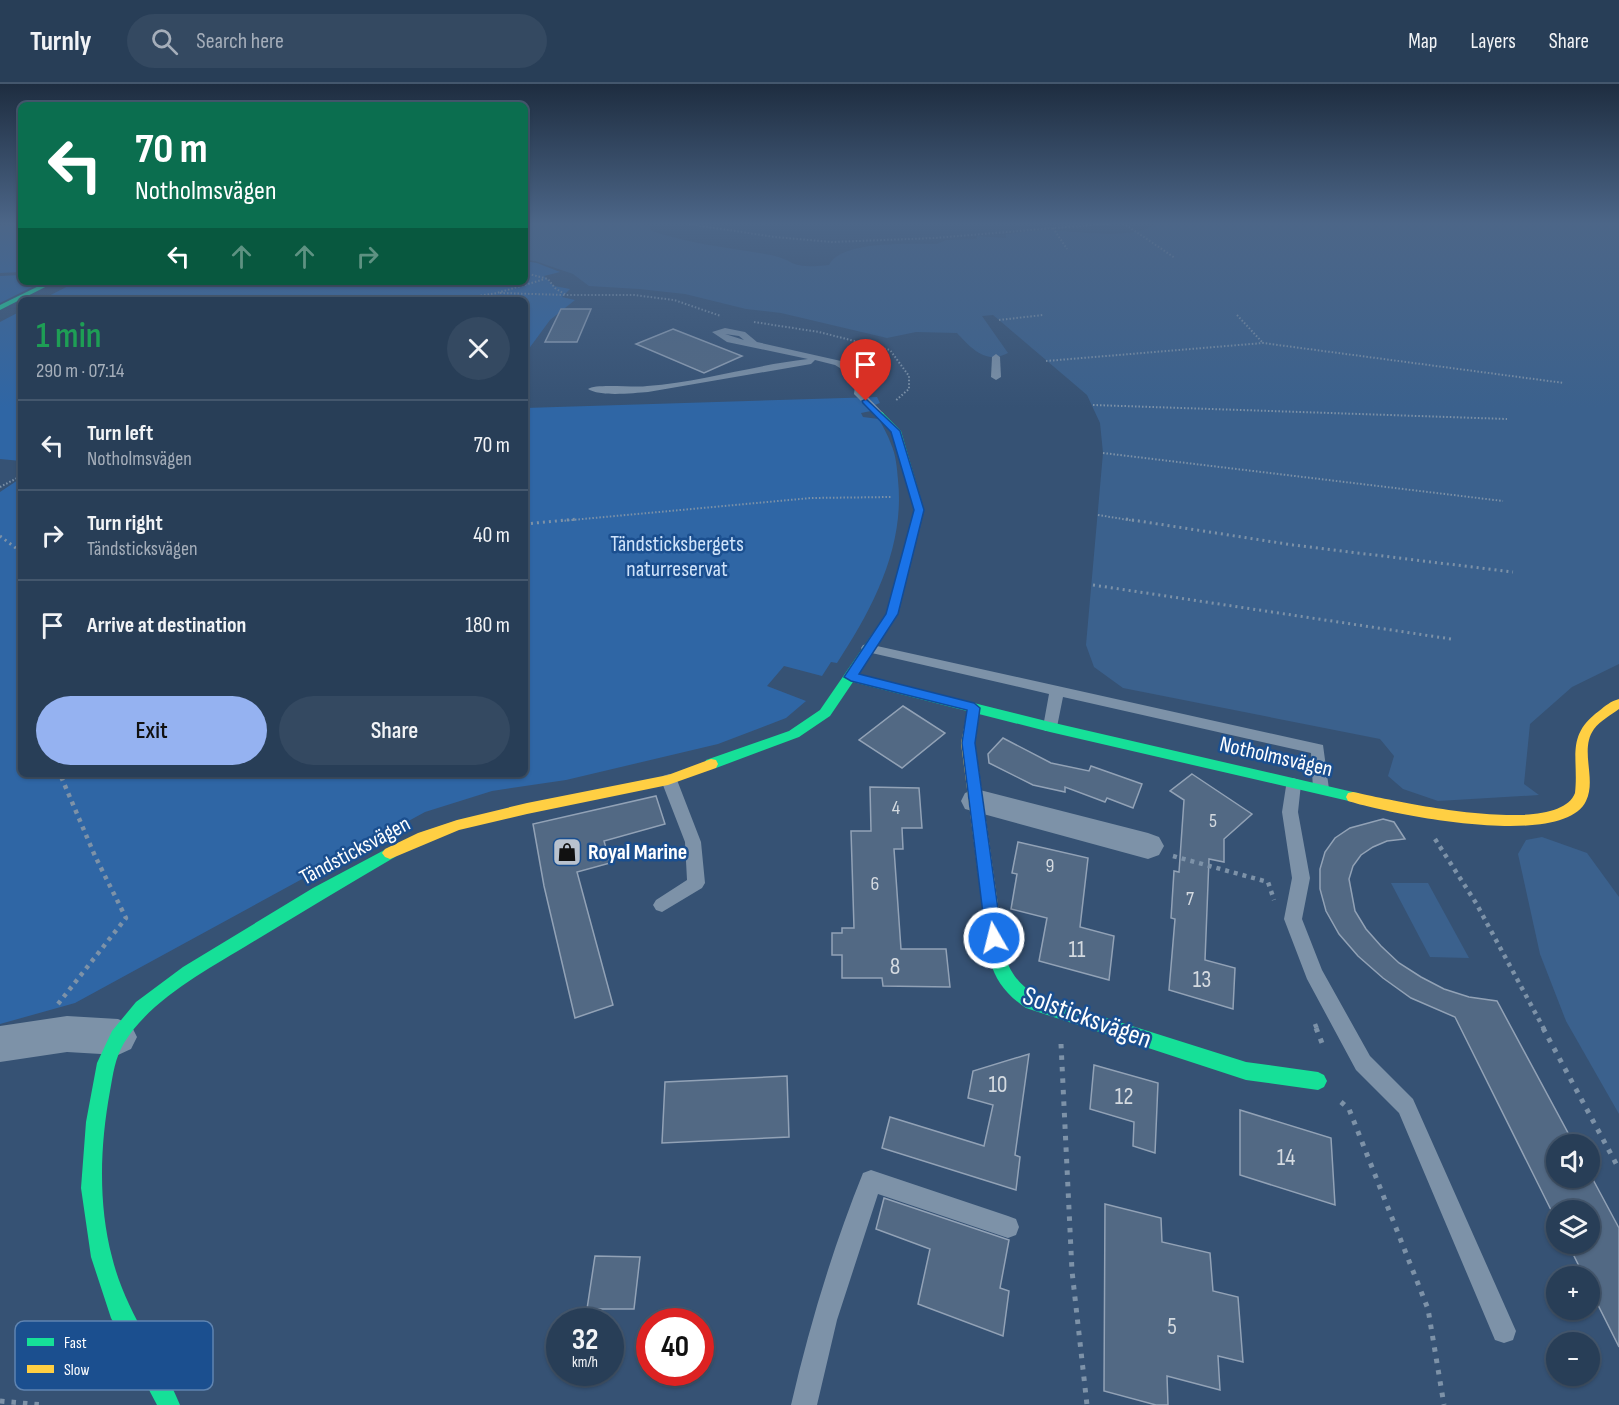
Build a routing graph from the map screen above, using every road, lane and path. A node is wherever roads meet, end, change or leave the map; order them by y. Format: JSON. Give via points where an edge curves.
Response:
{"nodes":[{"id":1,"x":46,"y":285,"type":"edge"},
{"id":2,"x":526,"y":285,"type":"edge"},
{"id":3,"x":552,"y":285,"type":"edge"},
{"id":4,"x":497,"y":293,"type":"junction"},
{"id":5,"x":566,"y":295,"type":"junction"},
{"id":6,"x":22,"y":297,"type":"edge"},
{"id":7,"x":472,"y":297,"type":"edge"},
{"id":8,"x":18,"y":299,"type":"edge"},
{"id":9,"x":0,"y":308,"type":"edge"},
{"id":10,"x":703,"y":311,"type":"dead end"},
{"id":11,"x":1043,"y":315,"type":"dead end"},
{"id":12,"x":1237,"y":315,"type":"dead end"},
{"id":13,"x":999,"y":320,"type":"dead end"},
{"id":14,"x":1263,"y":343,"type":"junction"},
{"id":15,"x":754,"y":344,"type":"dead end"},
{"id":16,"x":996,"y":357,"type":"dead end"},
{"id":17,"x":832,"y":361,"type":"junction"},
{"id":18,"x":1046,"y":361,"type":"dead end"},
{"id":19,"x":996,"y":377,"type":"dead end"},
{"id":20,"x":1563,"y":382,"type":"dead end"},
{"id":21,"x":593,"y":389,"type":"dead end"},
{"id":22,"x":1094,"y":405,"type":"dead end"},
{"id":23,"x":879,"y":414,"type":"joint"},
{"id":24,"x":1507,"y":419,"type":"dead end"},
{"id":25,"x":1103,"y":453,"type":"dead end"},
{"id":26,"x":18,"y":478,"type":"edge"},
{"id":27,"x":0,"y":487,"type":"edge"},
{"id":28,"x":915,"y":496,"type":"junction"},
{"id":29,"x":1503,"y":501,"type":"dead end"},
{"id":30,"x":1098,"y":515,"type":"dead end"},
{"id":31,"x":528,"y":524,"type":"edge"},
{"id":32,"x":0,"y":536,"type":"edge"},
{"id":33,"x":18,"y":550,"type":"edge"},
{"id":34,"x":1513,"y":572,"type":"dead end"},
{"id":35,"x":1093,"y":585,"type":"dead end"},
{"id":36,"x":1451,"y":639,"type":"dead end"},
{"id":37,"x":868,"y":648,"type":"junction"},
{"id":38,"x":851,"y":677,"type":"junction"},
{"id":39,"x":1057,"y":691,"type":"junction"},
{"id":40,"x":1619,"y":703,"type":"edge"},
{"id":41,"x":974,"y":708,"type":"junction"},
{"id":42,"x":1050,"y":727,"type":"junction"},
{"id":43,"x":61,"y":777,"type":"edge"},
{"id":44,"x":669,"y":780,"type":"junction"},
{"id":45,"x":1293,"y":784,"type":"junction"},
{"id":46,"x":1321,"y":789,"type":"junction"},
{"id":47,"x":976,"y":801,"type":"junction"},
{"id":48,"x":1421,"y":812,"type":"junction"},
{"id":49,"x":1148,"y":846,"type":"joint"},
{"id":50,"x":1275,"y":903,"type":"dead end"},
{"id":51,"x":662,"y":905,"type":"dead end"},
{"id":52,"x":57,"y":1005,"type":"dead end"},
{"id":53,"x":1311,"y":1013,"type":"dead end"},
{"id":54,"x":1060,"y":1014,"type":"junction"},
{"id":55,"x":118,"y":1037,"type":"junction"},
{"id":56,"x":0,"y":1044,"type":"edge"},
{"id":57,"x":1318,"y":1081,"type":"junction"},
{"id":58,"x":1619,"y":1169,"type":"edge"},
{"id":59,"x":1008,"y":1227,"type":"dead end"},
{"id":60,"x":125,"y":1321,"type":"edge"},
{"id":61,"x":1504,"y":1331,"type":"dead end"},
{"id":62,"x":161,"y":1390,"type":"edge"},
{"id":63,"x":0,"y":1401,"type":"edge"},
{"id":64,"x":43,"y":1405,"type":"edge"},
{"id":65,"x":169,"y":1405,"type":"edge"},
{"id":66,"x":804,"y":1405,"type":"edge"},
{"id":67,"x":1087,"y":1405,"type":"edge"},
{"id":68,"x":1444,"y":1405,"type":"edge"}],
"edges":[{"from":1,"to":6,"type":"street"},
{"from":2,"to":4,"type":"path"},
{"from":3,"to":5,"type":"path"},
{"from":4,"to":5,"type":"path"},
{"from":4,"to":7,"type":"path"},
{"from":5,"to":10,"type":"path","via":[[634,295],[674,300]]},
{"from":8,"to":9,"type":"street"},
{"from":11,"to":13,"type":"path"},
{"from":12,"to":14,"type":"path"},
{"from":14,"to":18,"type":"path"},
{"from":14,"to":20,"type":"path"},
{"from":15,"to":17,"type":"lane"},
{"from":16,"to":19,"type":"lane"},
{"from":17,"to":21,"type":"lane","via":[[777,364],[717,379],[654,388]]},
{"from":17,"to":23,"type":"lane","name":"Tändsticksvägen","via":[[861,377],[857,392]]},
{"from":22,"to":24,"type":"path"},
{"from":23,"to":28,"type":"street","name":"Tändsticksvägen","via":[[896,431]]},
{"from":25,"to":29,"type":"path"},
{"from":26,"to":27,"type":"path"},
{"from":28,"to":31,"type":"path","via":[[811,498]]},
{"from":28,"to":37,"type":"street","name":"Tändsticksvägen","via":[[919,510],[892,614]]},
{"from":30,"to":34,"type":"path","via":[[1293,545]]},
{"from":32,"to":33,"type":"path"},
{"from":35,"to":36,"type":"path"},
{"from":37,"to":38,"type":"street","name":"Tändsticksvägen"},
{"from":37,"to":39,"type":"lane"},
{"from":38,"to":41,"type":"street","name":"Notholmsvägen"},
{"from":38,"to":44,"type":"street","name":"Tändsticksvägen","via":[[825,713],[794,734]]},
{"from":39,"to":42,"type":"lane"},
{"from":39,"to":46,"type":"lane","via":[[1318,749]]},
{"from":40,"to":48,"type":"street","name":"Notholmsvägen","via":[[1587,729],[1581,754],[1582,792],[1568,813],[1540,820],[1493,821]]},
{"from":41,"to":42,"type":"street","name":"Notholmsvägen"},
{"from":41,"to":47,"type":"street","name":"Solsticksvägen","via":[[969,743]]},
{"from":42,"to":45,"type":"street","name":"Notholmsvägen"},
{"from":43,"to":52,"type":"path","via":[[126,918]]},
{"from":44,"to":51,"type":"lane","via":[[693,842],[696,883]]},
{"from":44,"to":55,"type":"street","name":"Tändsticksvägen","via":[[507,811],[414,840],[189,972],[142,1008]]},
{"from":45,"to":46,"type":"street","name":"Notholmsvägen"},
{"from":45,"to":61,"type":"lane","via":[[1290,812],[1301,878],[1293,919],[1314,973],[1364,1063],[1406,1106]]},
{"from":46,"to":48,"type":"street","name":"Notholmsvägen"},
{"from":47,"to":49,"type":"street"},
{"from":47,"to":54,"type":"street","name":"Solsticksvägen","via":[[1002,977],[1015,994]]},
{"from":48,"to":58,"type":"path","via":[[1476,903]]},
{"from":49,"to":50,"type":"path","via":[[1268,882]]},
{"from":53,"to":57,"type":"path","via":[[1331,1067]]},
{"from":54,"to":57,"type":"street","name":"Solsticksvägen","via":[[1246,1071]]},
{"from":54,"to":67,"type":"path","via":[[1072,1271]]},
{"from":55,"to":56,"type":"street","via":[[67,1034]]},
{"from":55,"to":60,"type":"street","name":"Tändsticksvägen","via":[[106,1063],[95,1122],[91,1188],[101,1257]]},
{"from":57,"to":68,"type":"path","via":[[1349,1109],[1428,1309]]},
{"from":59,"to":66,"type":"lane","via":[[871,1181],[834,1289]]},
{"from":62,"to":65,"type":"street","name":"Tändsticksvägen"},
{"from":63,"to":64,"type":"path"}]}
